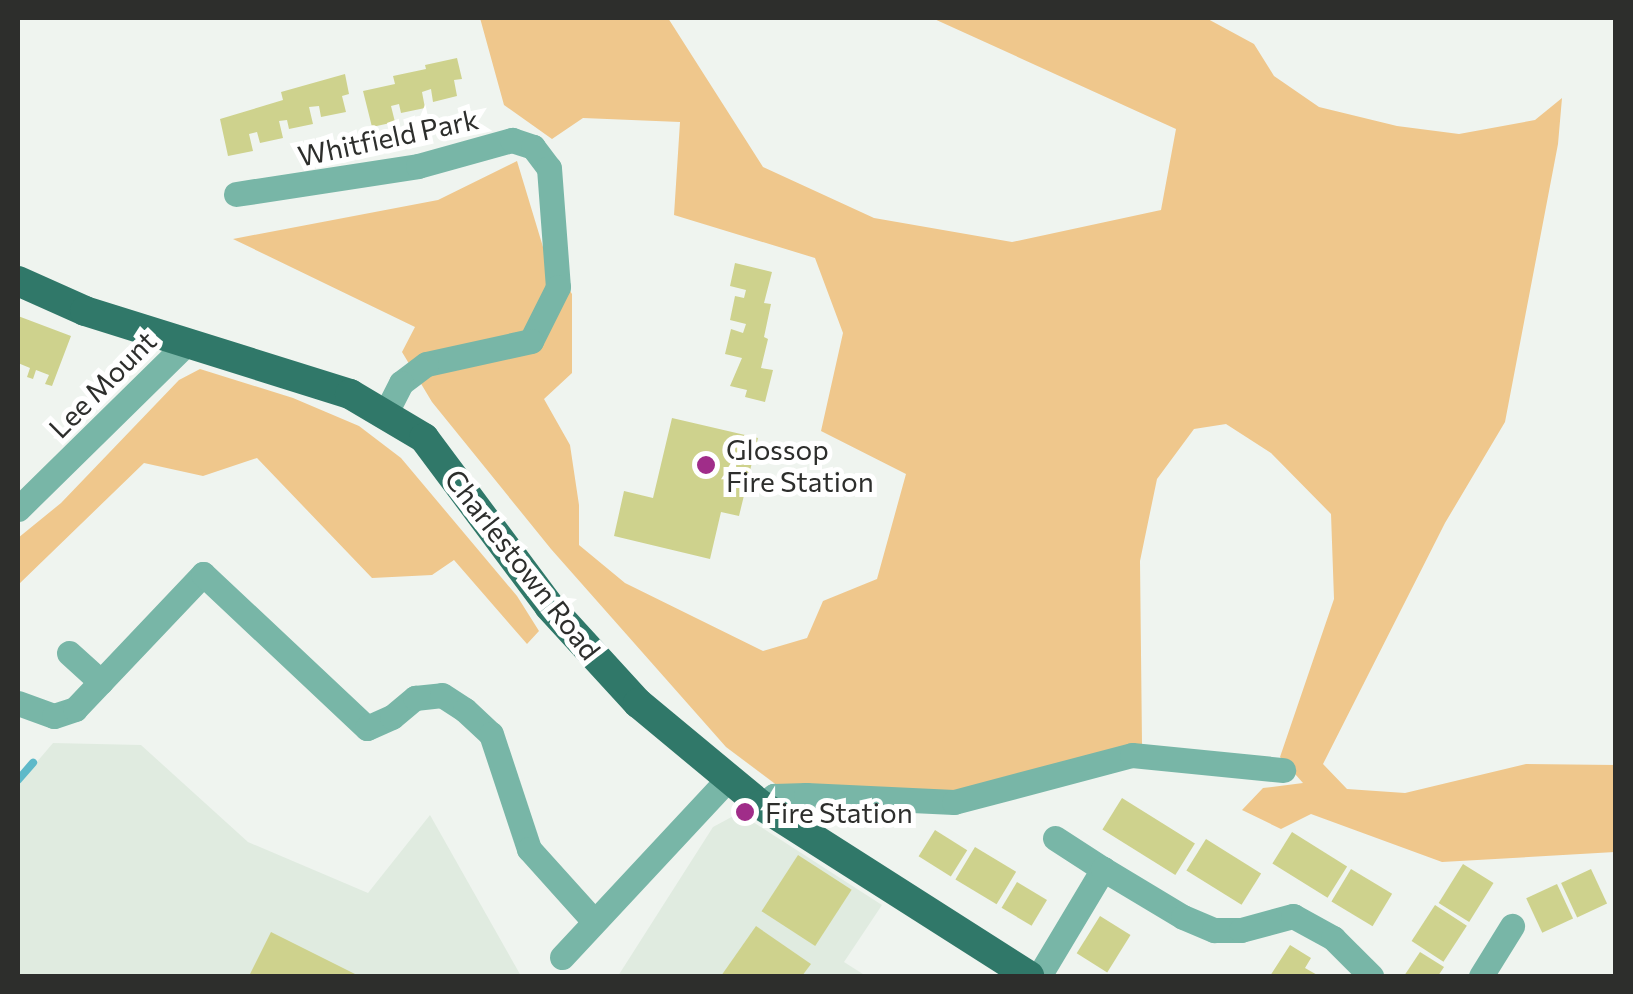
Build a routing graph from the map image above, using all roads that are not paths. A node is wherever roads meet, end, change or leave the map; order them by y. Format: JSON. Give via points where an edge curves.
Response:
{"nodes":[{"id":1,"x":236,"y":194,"type":"dead end"},
{"id":2,"x":18,"y":282,"type":"edge"},
{"id":3,"x":186,"y":344,"type":"junction"},
{"id":4,"x":386,"y":412,"type":"junction"},
{"id":5,"x":18,"y":508,"type":"edge"},
{"id":6,"x":70,"y":653,"type":"dead end"},
{"id":7,"x":101,"y":682,"type":"junction"},
{"id":8,"x":18,"y":704,"type":"edge"},
{"id":9,"x":1283,"y":770,"type":"dead end"},
{"id":10,"x":727,"y":780,"type":"junction"},
{"id":11,"x":761,"y":805,"type":"junction"},
{"id":12,"x":1055,"y":838,"type":"dead end"},
{"id":13,"x":1103,"y":868,"type":"junction"},
{"id":14,"x":593,"y":920,"type":"junction"},
{"id":15,"x":1512,"y":926,"type":"dead end"},
{"id":16,"x":562,"y":957,"type":"dead end"},
{"id":17,"x":1029,"y":976,"type":"edge"},
{"id":18,"x":1039,"y":976,"type":"edge"},
{"id":19,"x":1371,"y":976,"type":"edge"},
{"id":20,"x":1480,"y":976,"type":"edge"}],
"edges":[{"from":1,"to":4,"type":"street","name":"Whitfield Park","via":[[418,166],[512,140],[533,147],[548,168],[558,287],[531,341],[426,364],[401,383]]},
{"from":2,"to":3,"type":"main road","name":"Charlestown Road"},
{"from":3,"to":4,"type":"main road","name":"Charlestown Road","via":[[350,394]]},
{"from":3,"to":5,"type":"street","name":"Lee Mount"},
{"from":4,"to":10,"type":"main road","name":"Charlestown Road","via":[[424,438],[549,606],[638,703]]},
{"from":6,"to":7,"type":"street"},
{"from":7,"to":8,"type":"street","via":[[75,709],[54,716]]},
{"from":7,"to":14,"type":"street","via":[[203,574],[366,728],[415,698],[442,694],[465,710],[491,734],[529,849]]},
{"from":9,"to":11,"type":"street","via":[[1132,754],[954,802],[806,795],[774,796]]},
{"from":10,"to":11,"type":"main road","name":"Charlestown Road"},
{"from":10,"to":14,"type":"street"},
{"from":11,"to":17,"type":"main road","name":"Charlestown Road"},
{"from":12,"to":13,"type":"street"},
{"from":13,"to":18,"type":"street"},
{"from":13,"to":19,"type":"street","via":[[1214,930],[1293,916],[1334,938]]},
{"from":14,"to":16,"type":"street"},
{"from":15,"to":20,"type":"street"}]}
